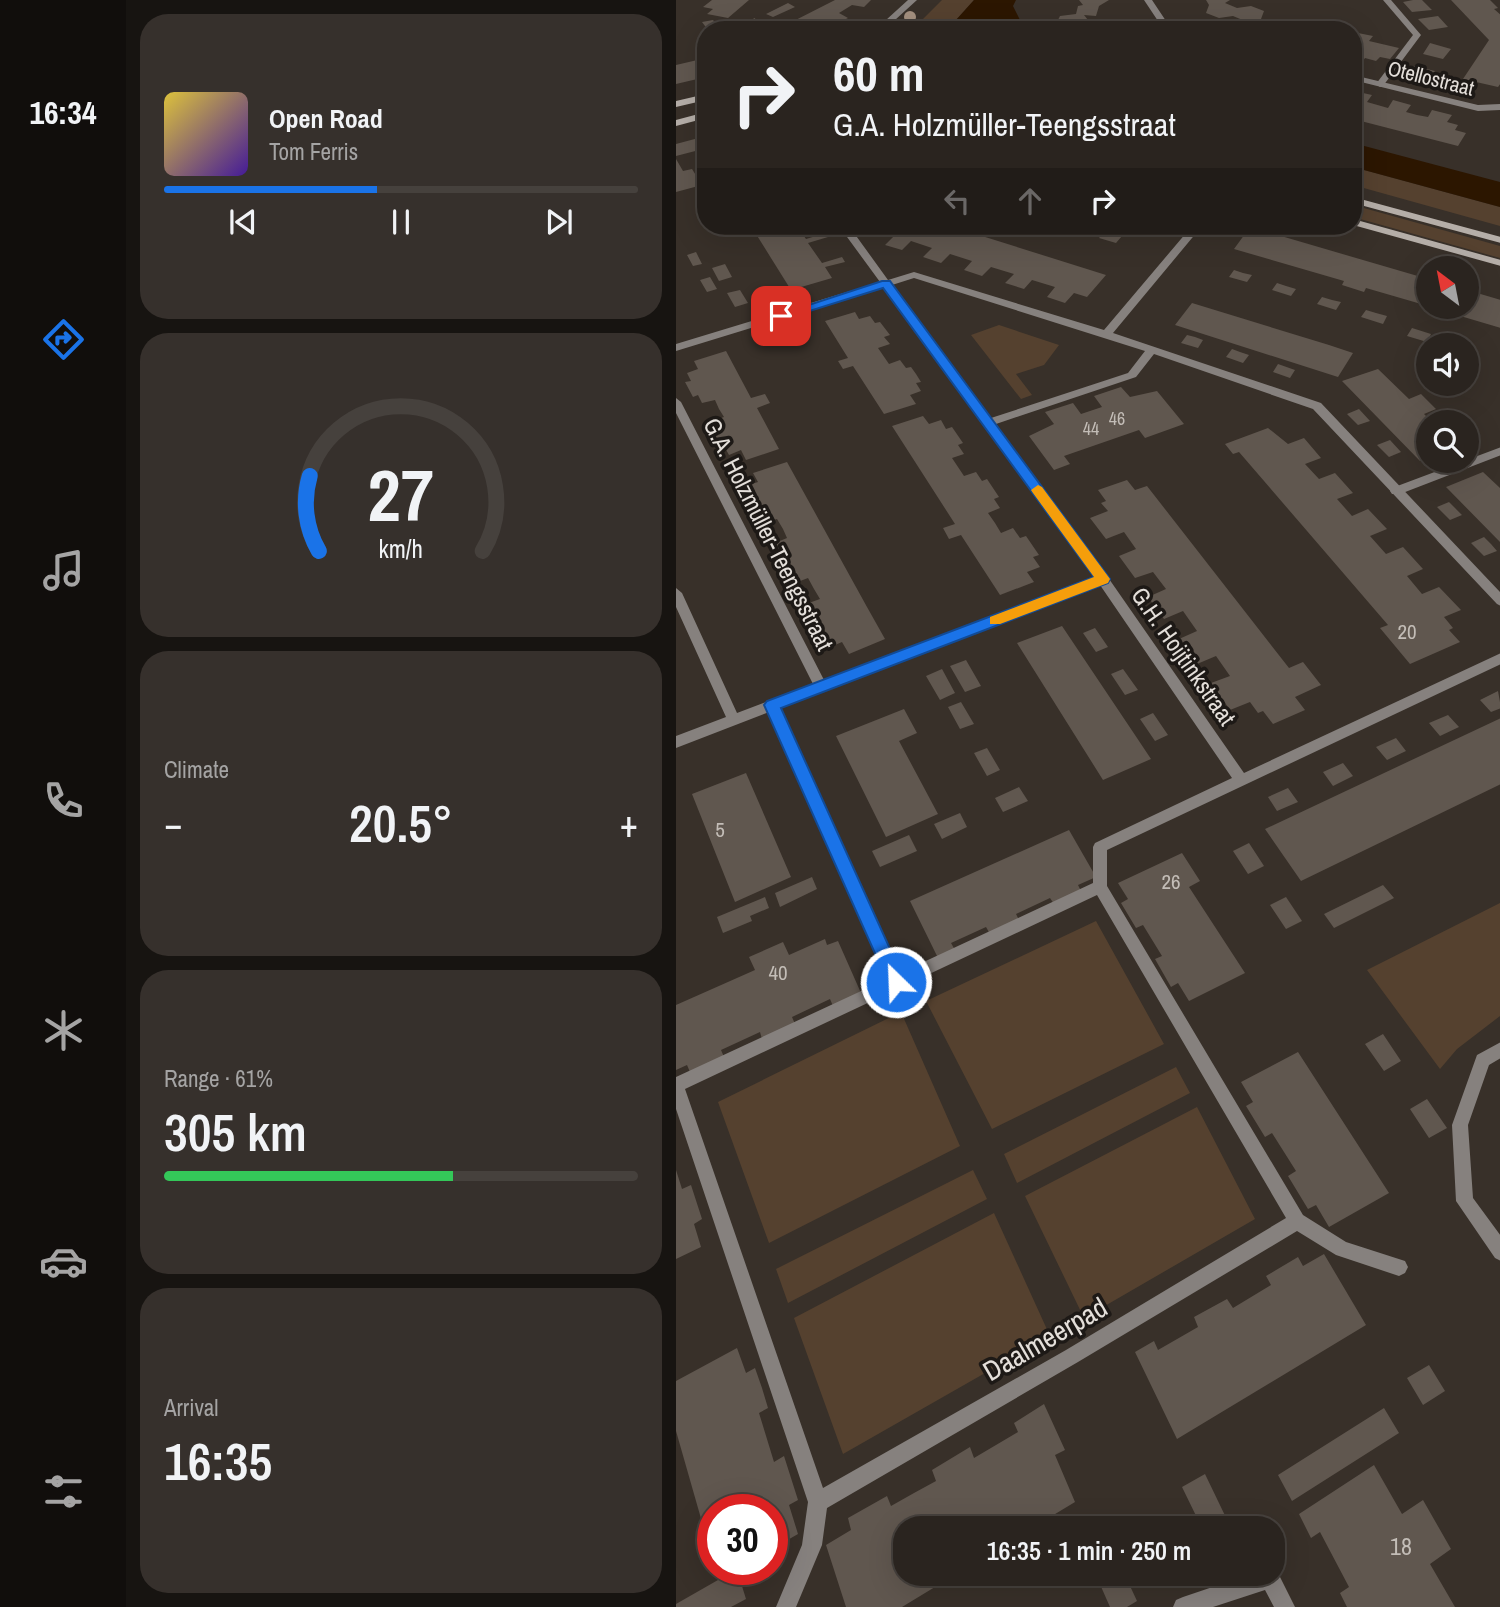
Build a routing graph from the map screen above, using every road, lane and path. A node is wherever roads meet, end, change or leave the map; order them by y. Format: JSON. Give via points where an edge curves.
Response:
{"nodes":[{"id":1,"x":913,"y":0,"type":"edge"},
{"id":2,"x":1148,"y":0,"type":"edge"},
{"id":3,"x":1387,"y":0,"type":"edge"},
{"id":4,"x":889,"y":21,"type":"edge"},
{"id":5,"x":1162,"y":21,"type":"edge"},
{"id":6,"x":1362,"y":79,"type":"edge"},
{"id":7,"x":1380,"y":84,"type":"junction"},
{"id":8,"x":697,"y":99,"type":"edge"},
{"id":9,"x":676,"y":104,"type":"edge"},
{"id":10,"x":1500,"y":107,"type":"edge"},
{"id":11,"x":697,"y":117,"type":"edge"},
{"id":12,"x":676,"y":123,"type":"edge"},
{"id":13,"x":1362,"y":202,"type":"edge"},
{"id":14,"x":1362,"y":225,"type":"edge"},
{"id":15,"x":851,"y":235,"type":"edge"},
{"id":16,"x":1189,"y":235,"type":"edge"},
{"id":17,"x":1500,"y":240,"type":"edge"},
{"id":18,"x":1500,"y":263,"type":"edge"},
{"id":19,"x":886,"y":284,"type":"junction"},
{"id":20,"x":1106,"y":334,"type":"junction"},
{"id":21,"x":676,"y":348,"type":"edge"},
{"id":22,"x":1151,"y":349,"type":"junction"},
{"id":23,"x":676,"y":402,"type":"edge"},
{"id":24,"x":988,"y":423,"type":"junction"},
{"id":25,"x":1500,"y":451,"type":"edge"},
{"id":26,"x":1396,"y":491,"type":"junction"},
{"id":27,"x":1103,"y":579,"type":"junction"},
{"id":28,"x":676,"y":593,"type":"edge"},
{"id":29,"x":1500,"y":600,"type":"edge"},
{"id":30,"x":1500,"y":658,"type":"edge"},
{"id":31,"x":821,"y":687,"type":"junction"},
{"id":32,"x":772,"y":705,"type":"junction"},
{"id":33,"x":734,"y":720,"type":"junction"},
{"id":34,"x":676,"y":742,"type":"edge"},
{"id":35,"x":1241,"y":780,"type":"junction"},
{"id":36,"x":1100,"y":887,"type":"junction"},
{"id":37,"x":896,"y":982,"type":"junction"},
{"id":38,"x":1500,"y":1049,"type":"edge"},
{"id":39,"x":676,"y":1085,"type":"edge"},
{"id":40,"x":1297,"y":1221,"type":"junction"},
{"id":41,"x":1500,"y":1252,"type":"edge"},
{"id":42,"x":1399,"y":1267,"type":"dead end"},
{"id":43,"x":818,"y":1502,"type":"junction"},
{"id":44,"x":786,"y":1607,"type":"edge"},
{"id":45,"x":1183,"y":1607,"type":"edge"},
{"id":46,"x":1285,"y":1607,"type":"edge"}],
"edges":[{"from":1,"to":4,"type":"street"},
{"from":2,"to":5,"type":"street"},
{"from":3,"to":7,"type":"street","via":[[1417,35]]},
{"from":6,"to":7,"type":"street","name":"Otellostraat"},
{"from":7,"to":10,"type":"street","name":"Otellostraat","via":[[1478,108]]},
{"from":8,"to":9,"type":"street"},
{"from":11,"to":12,"type":"street"},
{"from":13,"to":17,"type":"street"},
{"from":14,"to":18,"type":"street"},
{"from":15,"to":19,"type":"street","name":"G.H. Hoijtinkstraat"},
{"from":16,"to":20,"type":"street"},
{"from":19,"to":20,"type":"street","via":[[914,275]]},
{"from":19,"to":21,"type":"street"},
{"from":19,"to":24,"type":"street","name":"G.H. Hoijtinkstraat"},
{"from":20,"to":22,"type":"street"},
{"from":22,"to":24,"type":"street","via":[[1132,375]]},
{"from":22,"to":26,"type":"street","via":[[1317,406]]},
{"from":23,"to":31,"type":"street","name":"G.A. Holzmüller-Teengsstraat"},
{"from":24,"to":27,"type":"street","name":"G.H. Hoijtinkstraat"},
{"from":25,"to":26,"type":"street"},
{"from":26,"to":29,"type":"street"},
{"from":27,"to":31,"type":"street","name":"G.A. Holzmüller-Teengsstraat"},
{"from":27,"to":35,"type":"street","name":"G.H. Hoijtinkstraat"},
{"from":28,"to":33,"type":"street"},
{"from":30,"to":35,"type":"street"},
{"from":31,"to":32,"type":"street","name":"G.A. Holzmüller-Teengsstraat"},
{"from":32,"to":33,"type":"street","name":"G.A. Holzmüller-Teengsstraat"},
{"from":32,"to":37,"type":"street"},
{"from":33,"to":34,"type":"street","name":"G.A. Holzmüller-Teengsstraat"},
{"from":35,"to":36,"type":"street","via":[[1100,847]]},
{"from":36,"to":37,"type":"street"},
{"from":36,"to":40,"type":"street"},
{"from":37,"to":39,"type":"street"},
{"from":38,"to":41,"type":"street","via":[[1483,1060],[1460,1125],[1465,1201]]},
{"from":39,"to":43,"type":"street"},
{"from":40,"to":42,"type":"street","via":[[1342,1249]]},
{"from":40,"to":43,"type":"street","name":"Daalmeerpad"},
{"from":43,"to":44,"type":"street","via":[[812,1545]]},
{"from":45,"to":46,"type":"street","via":[[1270,1578]]}]}
